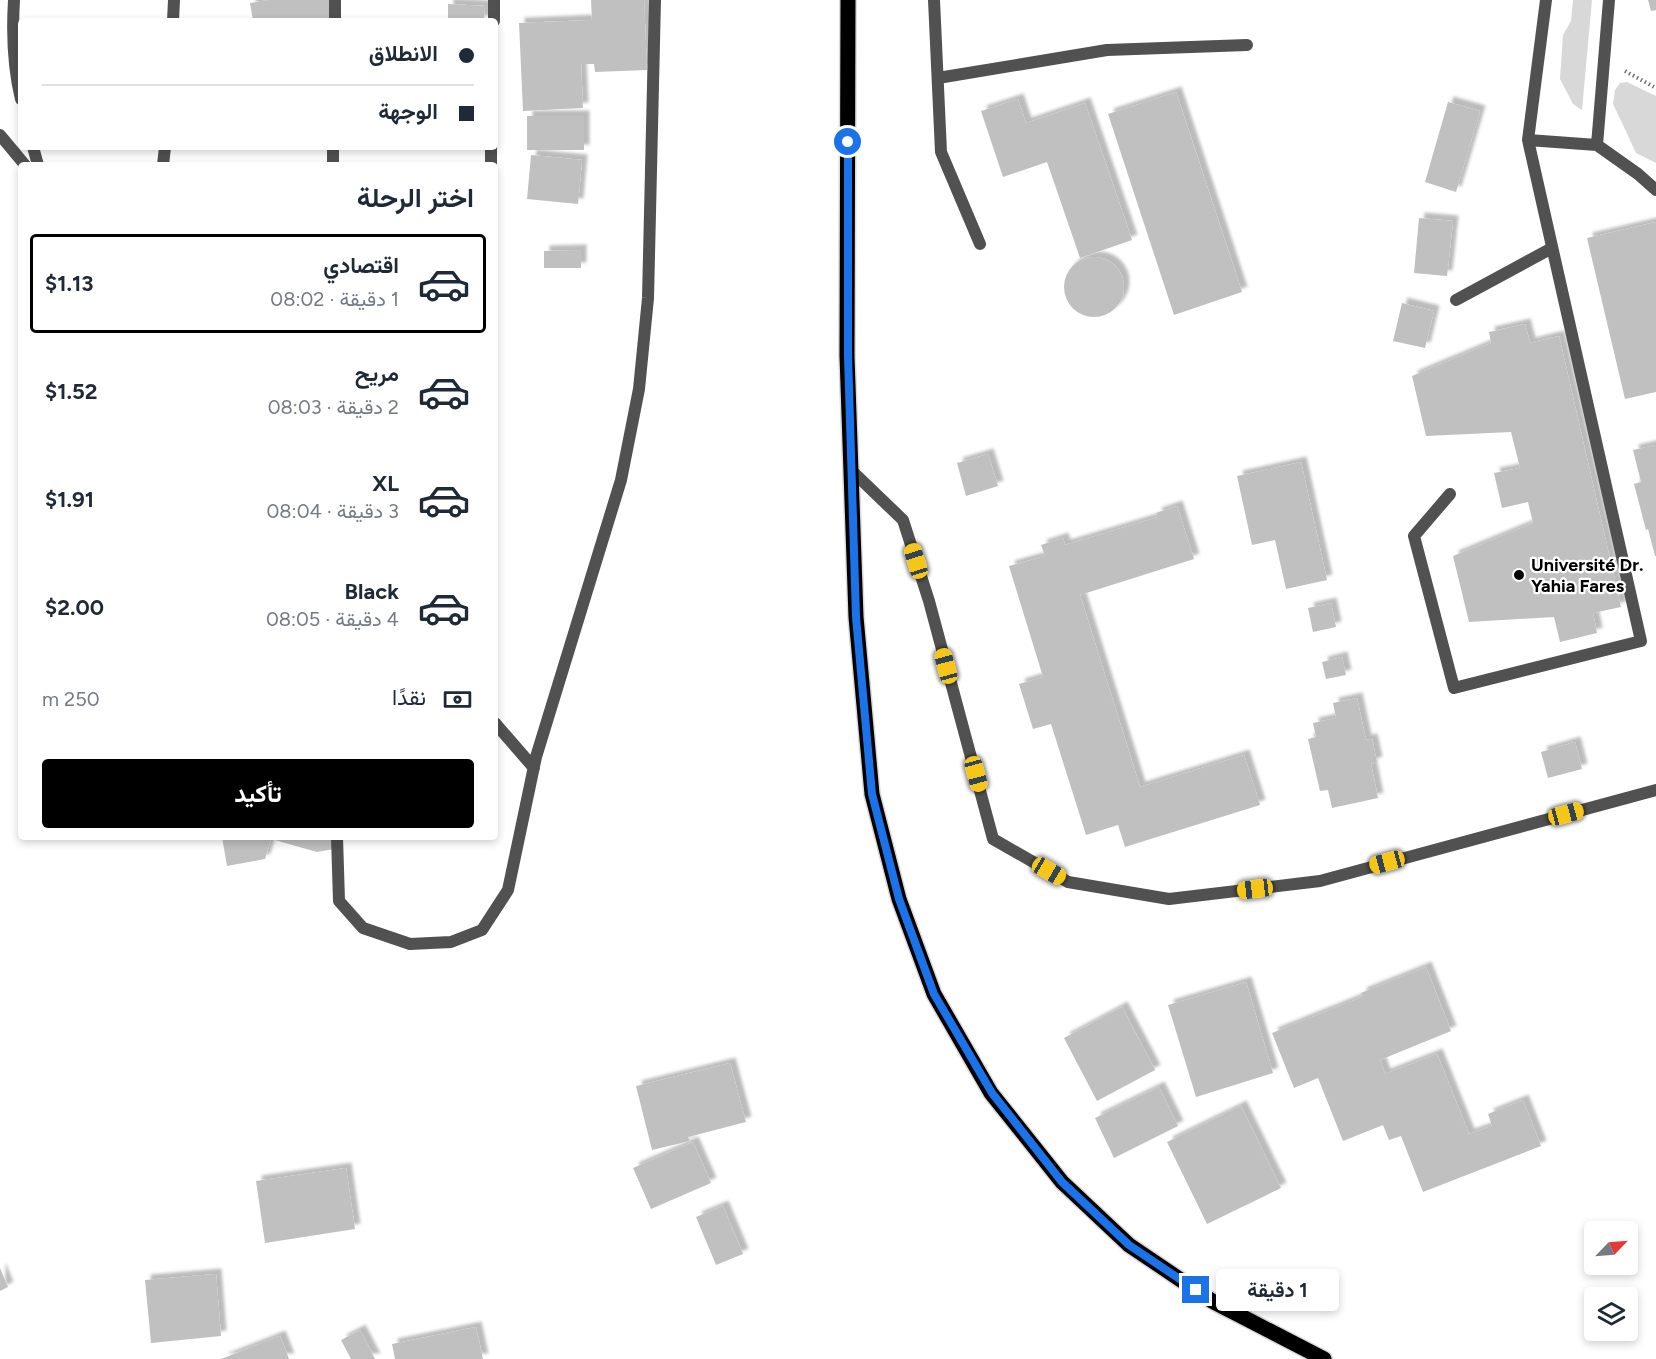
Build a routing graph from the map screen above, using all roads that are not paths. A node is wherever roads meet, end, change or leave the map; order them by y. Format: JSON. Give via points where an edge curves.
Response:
{"nodes":[{"id":1,"x":14,"y":0,"type":"edge"},
{"id":2,"x":174,"y":0,"type":"edge"},
{"id":3,"x":335,"y":0,"type":"edge"},
{"id":4,"x":494,"y":0,"type":"edge"},
{"id":5,"x":655,"y":0,"type":"edge"},
{"id":6,"x":848,"y":0,"type":"edge"},
{"id":7,"x":934,"y":0,"type":"edge"},
{"id":8,"x":1546,"y":0,"type":"edge"},
{"id":9,"x":1609,"y":0,"type":"edge"},
{"id":10,"x":173,"y":18,"type":"edge"},
{"id":11,"x":334,"y":18,"type":"edge"},
{"id":12,"x":494,"y":18,"type":"edge"},
{"id":13,"x":1247,"y":45,"type":"dead end"},
{"id":14,"x":938,"y":78,"type":"junction"},
{"id":15,"x":18,"y":86,"type":"edge"},
{"id":16,"x":0,"y":135,"type":"edge"},
{"id":17,"x":1527,"y":140,"type":"junction"},
{"id":18,"x":1597,"y":145,"type":"junction"},
{"id":19,"x":22,"y":162,"type":"edge"},
{"id":20,"x":1656,"y":190,"type":"edge"},
{"id":21,"x":980,"y":244,"type":"dead end"},
{"id":22,"x":1552,"y":248,"type":"junction"},
{"id":23,"x":1456,"y":300,"type":"dead end"},
{"id":24,"x":851,"y":470,"type":"junction"},
{"id":25,"x":1450,"y":494,"type":"dead end"},
{"id":26,"x":498,"y":726,"type":"edge"},
{"id":27,"x":534,"y":768,"type":"junction"},
{"id":28,"x":1656,"y":790,"type":"edge"},
{"id":29,"x":337,"y":840,"type":"edge"},
{"id":30,"x":1324,"y":1359,"type":"edge"}],
"edges":[{"from":1,"to":15,"type":"street"},
{"from":2,"to":10,"type":"street"},
{"from":3,"to":11,"type":"street"},
{"from":4,"to":12,"type":"street"},
{"from":5,"to":27,"type":"street","via":[[648,298],[639,389],[621,480]]},
{"from":6,"to":24,"type":"main road"},
{"from":7,"to":14,"type":"street"},
{"from":8,"to":17,"type":"street"},
{"from":9,"to":18,"type":"street"},
{"from":13,"to":14,"type":"street","via":[[1107,50]]},
{"from":14,"to":21,"type":"street","via":[[941,152]]},
{"from":16,"to":19,"type":"street"},
{"from":17,"to":18,"type":"street"},
{"from":17,"to":22,"type":"street"},
{"from":18,"to":20,"type":"street"},
{"from":22,"to":23,"type":"street"},
{"from":22,"to":25,"type":"street","via":[[1641,641],[1454,688],[1414,536]]},
{"from":24,"to":28,"type":"street","via":[[903,520],[929,601],[993,839],[1068,882],[1168,900],[1320,880]]},
{"from":24,"to":30,"type":"main road","via":[[856,617],[872,794],[899,899],[934,994],[992,1093],[1078,1198],[1129,1245],[1212,1301]]},
{"from":26,"to":27,"type":"street"},
{"from":27,"to":29,"type":"street","via":[[508,890],[482,930],[451,942],[410,944],[363,928],[339,901]]}]}
